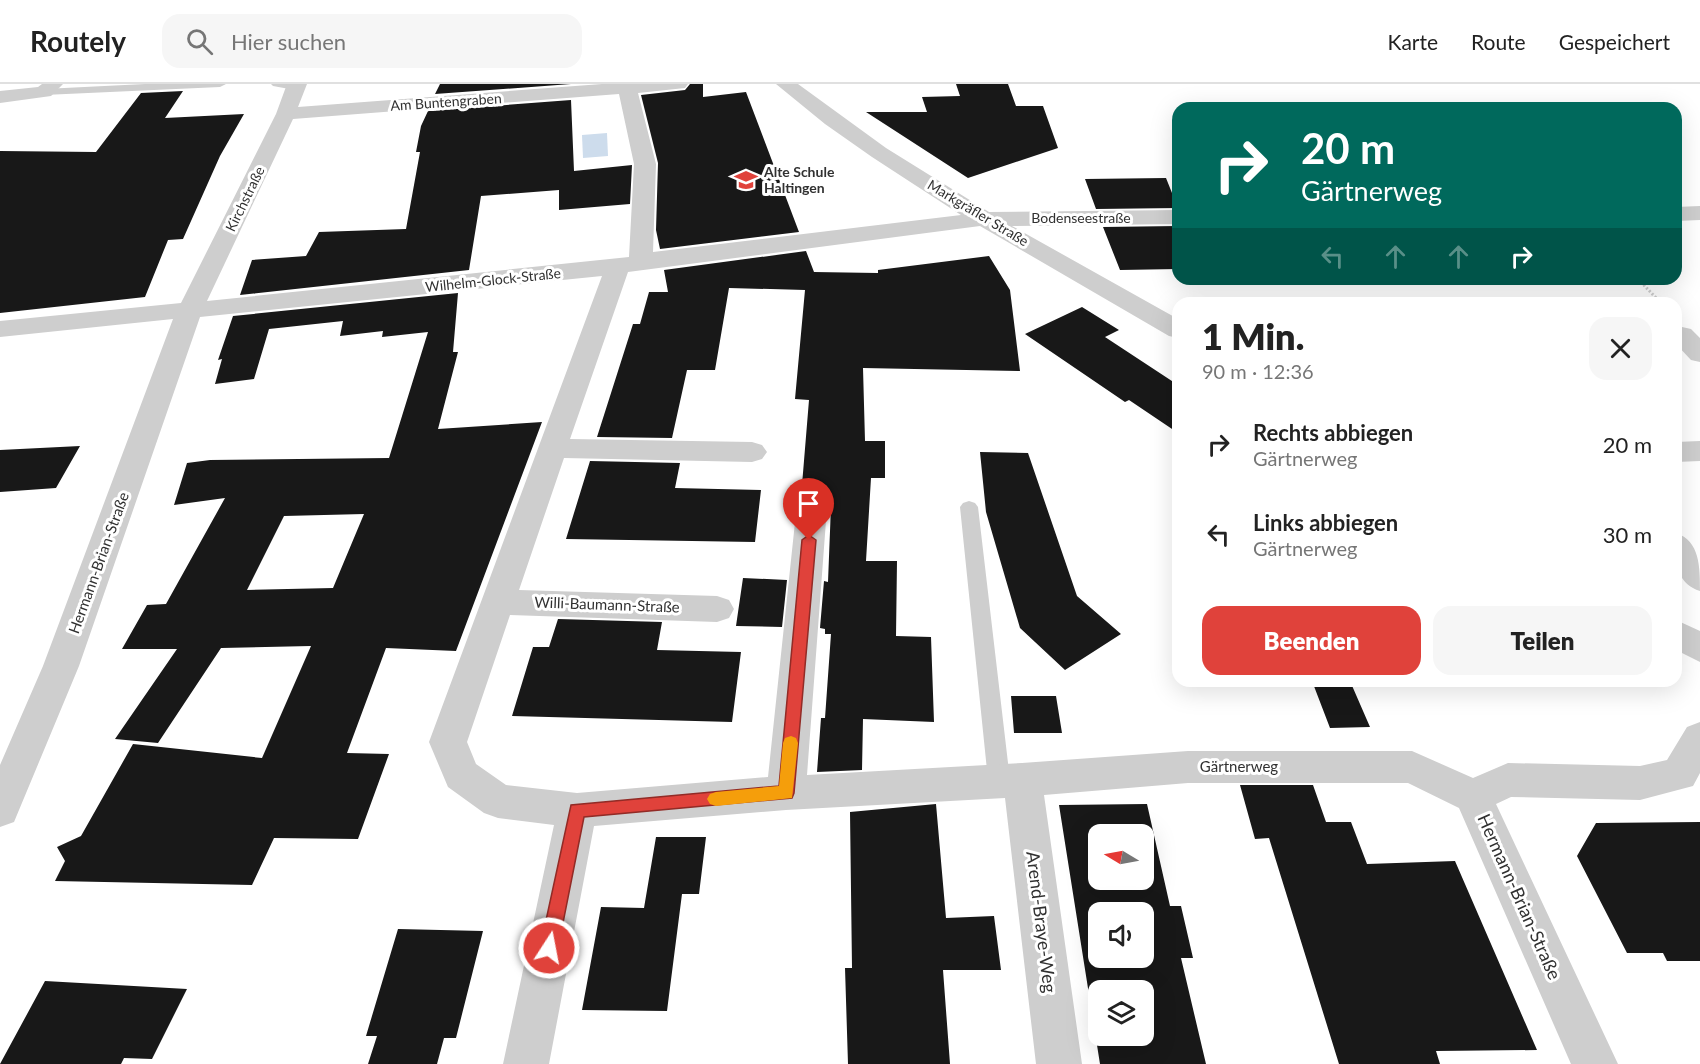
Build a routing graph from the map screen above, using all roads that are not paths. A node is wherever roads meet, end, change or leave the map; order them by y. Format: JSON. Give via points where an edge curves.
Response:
{"nodes":[{"id":1,"x":220,"y":84,"type":"edge"},
{"id":2,"x":678,"y":84,"type":"edge"},
{"id":3,"x":786,"y":84,"type":"edge"},
{"id":4,"x":290,"y":85,"type":"edge"},
{"id":5,"x":49,"y":88,"type":"edge"},
{"id":6,"x":627,"y":88,"type":"junction"},
{"id":7,"x":0,"y":97,"type":"edge"},
{"id":8,"x":286,"y":114,"type":"junction"},
{"id":9,"x":1700,"y":213,"type":"edge"},
{"id":10,"x":1682,"y":214,"type":"edge"},
{"id":11,"x":1172,"y":217,"type":"edge"},
{"id":12,"x":984,"y":219,"type":"junction"},
{"id":13,"x":629,"y":264,"type":"junction"},
{"id":14,"x":189,"y":312,"type":"junction"},
{"id":15,"x":1172,"y":327,"type":"edge"},
{"id":16,"x":0,"y":329,"type":"edge"},
{"id":17,"x":1682,"y":335,"type":"dead end"},
{"id":18,"x":1700,"y":354,"type":"edge"},
{"id":19,"x":552,"y":448,"type":"junction"},
{"id":20,"x":1700,"y":451,"type":"edge"},
{"id":21,"x":752,"y":452,"type":"dead end"},
{"id":22,"x":1682,"y":452,"type":"edge"},
{"id":23,"x":813,"y":494,"type":"dead end"},
{"id":24,"x":969,"y":507,"type":"dead end"},
{"id":25,"x":1682,"y":553,"type":"edge"},
{"id":26,"x":1700,"y":579,"type":"edge"},
{"id":27,"x":498,"y":602,"type":"junction"},
{"id":28,"x":717,"y":609,"type":"dead end"},
{"id":29,"x":1682,"y":637,"type":"edge"},
{"id":30,"x":1700,"y":648,"type":"edge"},
{"id":31,"x":1700,"y":738,"type":"edge"},
{"id":32,"x":1011,"y":780,"type":"junction"},
{"id":33,"x":786,"y":793,"type":"junction"},
{"id":34,"x":1473,"y":796,"type":"junction"},
{"id":35,"x":0,"y":810,"type":"edge"},
{"id":36,"x":577,"y":810,"type":"junction"},
{"id":37,"x":526,"y":1064,"type":"edge"},
{"id":38,"x":1059,"y":1064,"type":"edge"},
{"id":39,"x":1595,"y":1064,"type":"edge"}],
"edges":[{"from":1,"to":5,"type":"lane"},
{"from":2,"to":6,"type":"street","name":"Am Buntengraben"},
{"from":3,"to":12,"type":"street","name":"Markgräfler Straße","via":[[838,126]]},
{"from":4,"to":8,"type":"street","name":"Kirchstraße"},
{"from":5,"to":7,"type":"street"},
{"from":6,"to":8,"type":"street","name":"Am Buntengraben"},
{"from":6,"to":13,"type":"street","via":[[645,164]]},
{"from":8,"to":14,"type":"street","name":"Kirchstraße"},
{"from":9,"to":10,"type":"street"},
{"from":11,"to":12,"type":"street","name":"Bodenseestraße"},
{"from":12,"to":13,"type":"street","name":"Wilhelm-Glock-Straße"},
{"from":12,"to":15,"type":"street","name":"Markgräfler Straße"},
{"from":13,"to":14,"type":"street","name":"Wilhelm-Glock-Straße"},
{"from":13,"to":19,"type":"street"},
{"from":14,"to":16,"type":"street","name":"Wilhelm-Glock-Straße"},
{"from":14,"to":35,"type":"street","name":"Hermann-Brian-Straße","via":[[61,666]]},
{"from":17,"to":18,"type":"street"},
{"from":19,"to":21,"type":"street"},
{"from":19,"to":27,"type":"street"},
{"from":20,"to":22,"type":"street"},
{"from":23,"to":33,"type":"street"},
{"from":24,"to":32,"type":"lane"},
{"from":25,"to":26,"type":"street"},
{"from":27,"to":28,"type":"street","name":"Willi-Baumann-Straße"},
{"from":27,"to":36,"type":"street","via":[[448,742],[462,775],[498,801]]},
{"from":29,"to":30,"type":"street"},
{"from":31,"to":34,"type":"street","name":"Hermann-Brian-Straße","via":[[1679,774],[1640,783],[1508,780]]},
{"from":32,"to":33,"type":"street","name":"Gärtnerweg"},
{"from":32,"to":34,"type":"street","name":"Gärtnerweg","via":[[1188,767],[1412,767]]},
{"from":32,"to":38,"type":"street","name":"Arend-Braye-Weg"},
{"from":33,"to":36,"type":"street","name":"Gärtnerweg"},
{"from":34,"to":39,"type":"street","name":"Hermann-Brian-Straße"},
{"from":36,"to":37,"type":"street"}]}
